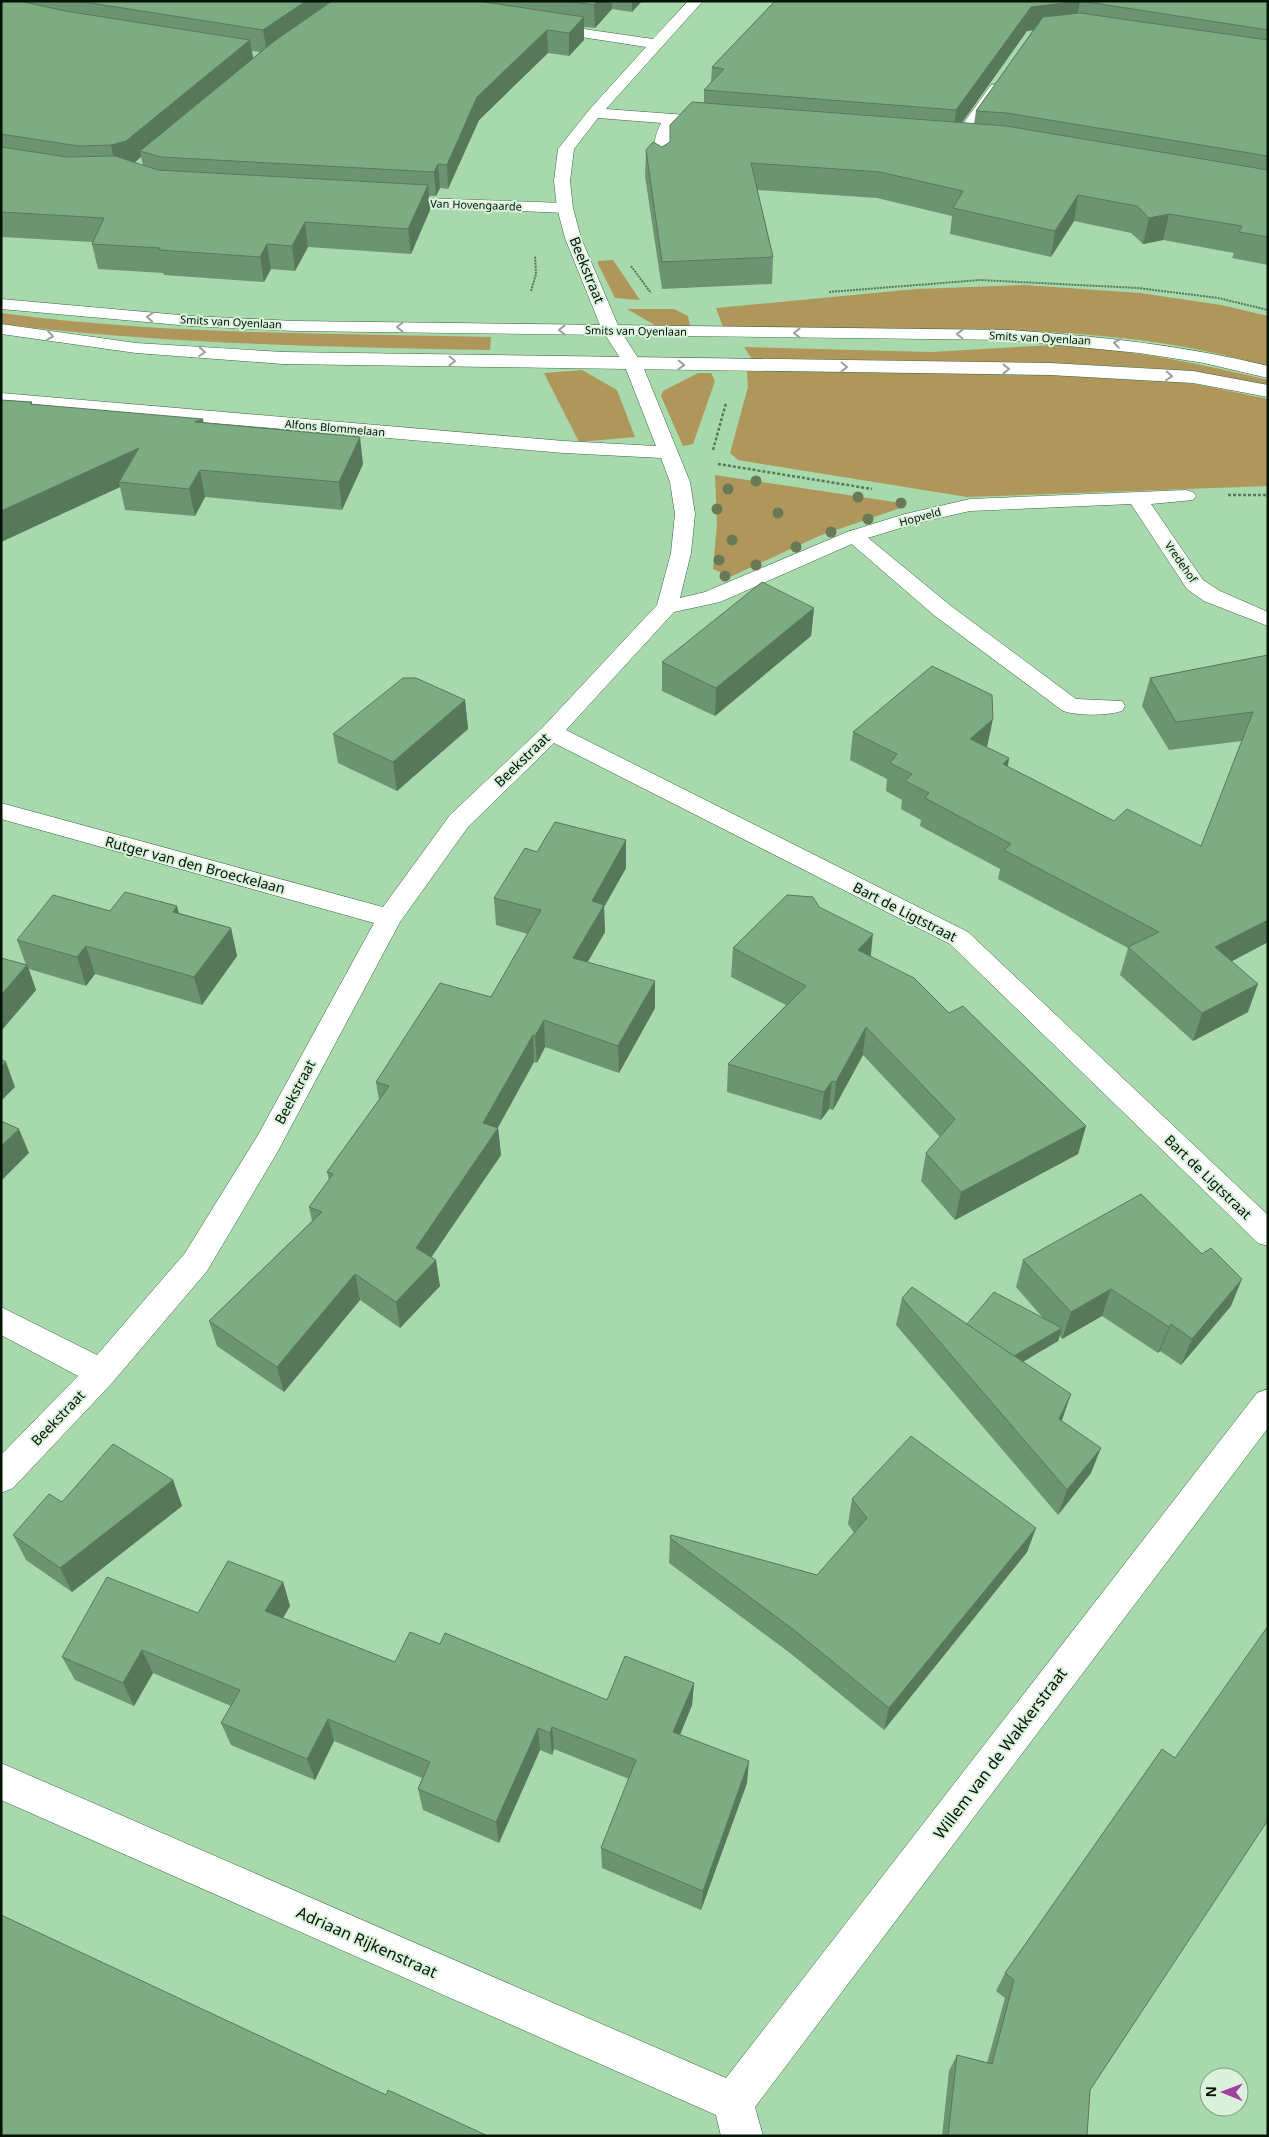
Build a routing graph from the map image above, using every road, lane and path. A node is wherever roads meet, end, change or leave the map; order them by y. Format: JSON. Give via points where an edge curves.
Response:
{"nodes":[{"id":1,"x":696,"y":1,"type":"edge"},
{"id":2,"x":538,"y":26,"type":"edge"},
{"id":3,"x":656,"y":44,"type":"junction"},
{"id":4,"x":1005,"y":75,"type":"edge"},
{"id":5,"x":594,"y":113,"type":"junction"},
{"id":6,"x":672,"y":119,"type":"junction"},
{"id":7,"x":731,"y":123,"type":"edge"},
{"id":8,"x":939,"y":139,"type":"edge"},
{"id":9,"x":959,"y":141,"type":"junction"},
{"id":10,"x":976,"y":142,"type":"edge"},
{"id":11,"x":661,"y":166,"type":"edge"},
{"id":12,"x":374,"y":201,"type":"edge"},
{"id":13,"x":565,"y":208,"type":"junction"},
{"id":14,"x":1,"y":304,"type":"edge"},
{"id":15,"x":1,"y":329,"type":"edge"},
{"id":16,"x":611,"y":330,"type":"junction"},
{"id":17,"x":633,"y":364,"type":"junction"},
{"id":18,"x":1268,"y":372,"type":"edge"},
{"id":19,"x":1268,"y":391,"type":"edge"},
{"id":20,"x":1,"y":399,"type":"edge"},
{"id":21,"x":668,"y":453,"type":"junction"},
{"id":22,"x":873,"y":489,"type":"dead end"},
{"id":23,"x":1186,"y":496,"type":"dead end"},
{"id":24,"x":1138,"y":499,"type":"junction"},
{"id":25,"x":854,"y":536,"type":"junction"},
{"id":26,"x":667,"y":606,"type":"junction"},
{"id":27,"x":1268,"y":620,"type":"edge"},
{"id":28,"x":1114,"y":706,"type":"dead end"},
{"id":29,"x":551,"y":732,"type":"junction"},
{"id":30,"x":1,"y":811,"type":"edge"},
{"id":31,"x":389,"y":918,"type":"junction"},
{"id":32,"x":1268,"y":1234,"type":"edge"},
{"id":33,"x":1,"y":1320,"type":"edge"},
{"id":34,"x":101,"y":1373,"type":"junction"},
{"id":35,"x":1268,"y":1403,"type":"edge"},
{"id":36,"x":1,"y":1478,"type":"edge"},
{"id":37,"x":1,"y":1781,"type":"edge"},
{"id":38,"x":737,"y":2119,"type":"edge"}],
"edges":[{"from":1,"to":3,"type":"street","name":"Beekstraat"},
{"from":2,"to":3,"type":"street"},
{"from":3,"to":5,"type":"street","name":"Beekstraat"},
{"from":4,"to":9,"type":"street"},
{"from":5,"to":6,"type":"street"},
{"from":5,"to":13,"type":"street","name":"Beekstraat","via":[[566,149],[562,181]]},
{"from":6,"to":7,"type":"street"},
{"from":6,"to":11,"type":"street","via":[[660,146]]},
{"from":8,"to":9,"type":"street"},
{"from":9,"to":10,"type":"street"},
{"from":12,"to":13,"type":"street","name":"Van Hovengaarde"},
{"from":13,"to":16,"type":"street","name":"Beekstraat","via":[[573,238]]},
{"from":16,"to":14,"type":"street","name":"Smits van Oyenlaan","one_way":true,"via":[[191,321]]},
{"from":15,"to":17,"type":"street","one_way":true,"via":[[136,348],[284,358]]},
{"from":16,"to":17,"type":"street","name":"Beekstraat"},
{"from":18,"to":16,"type":"street","name":"Smits van Oyenlaan","one_way":true,"via":[[1197,356],[1107,342],[1009,336]]},
{"from":17,"to":19,"type":"street","one_way":true,"via":[[1108,371],[1193,377]]},
{"from":17,"to":21,"type":"street","name":"Beekstraat"},
{"from":20,"to":21,"type":"street","name":"Alfons Blommelaan"},
{"from":21,"to":22,"type":"path","via":[[710,463]]},
{"from":21,"to":26,"type":"street","name":"Beekstraat","via":[[680,482],[685,514],[681,553]]},
{"from":23,"to":24,"type":"street","name":"Hopveld"},
{"from":24,"to":25,"type":"street","name":"Hopveld","via":[[970,505]]},
{"from":24,"to":27,"type":"street","name":"Vredehof","via":[[1195,584],[1212,596]]},
{"from":25,"to":26,"type":"street","name":"Hopveld","via":[[712,597]]},
{"from":25,"to":28,"type":"street","via":[[943,611],[1071,706]]},
{"from":26,"to":29,"type":"street","name":"Beekstraat"},
{"from":29,"to":31,"type":"street","name":"Beekstraat","via":[[459,821]]},
{"from":29,"to":32,"type":"street","name":"Bart de Ligtstraat","via":[[959,938]]},
{"from":30,"to":31,"type":"street","name":"Rutger van den Broeckelaan"},
{"from":31,"to":34,"type":"street","name":"Beekstraat","via":[[268,1143],[196,1262]]},
{"from":33,"to":34,"type":"street"},
{"from":34,"to":36,"type":"street","name":"Beekstraat"},
{"from":35,"to":38,"type":"street","name":"Willem van de Wakkerstraat"},
{"from":37,"to":38,"type":"street","name":"Adriaan Rijkenstraat"}]}
